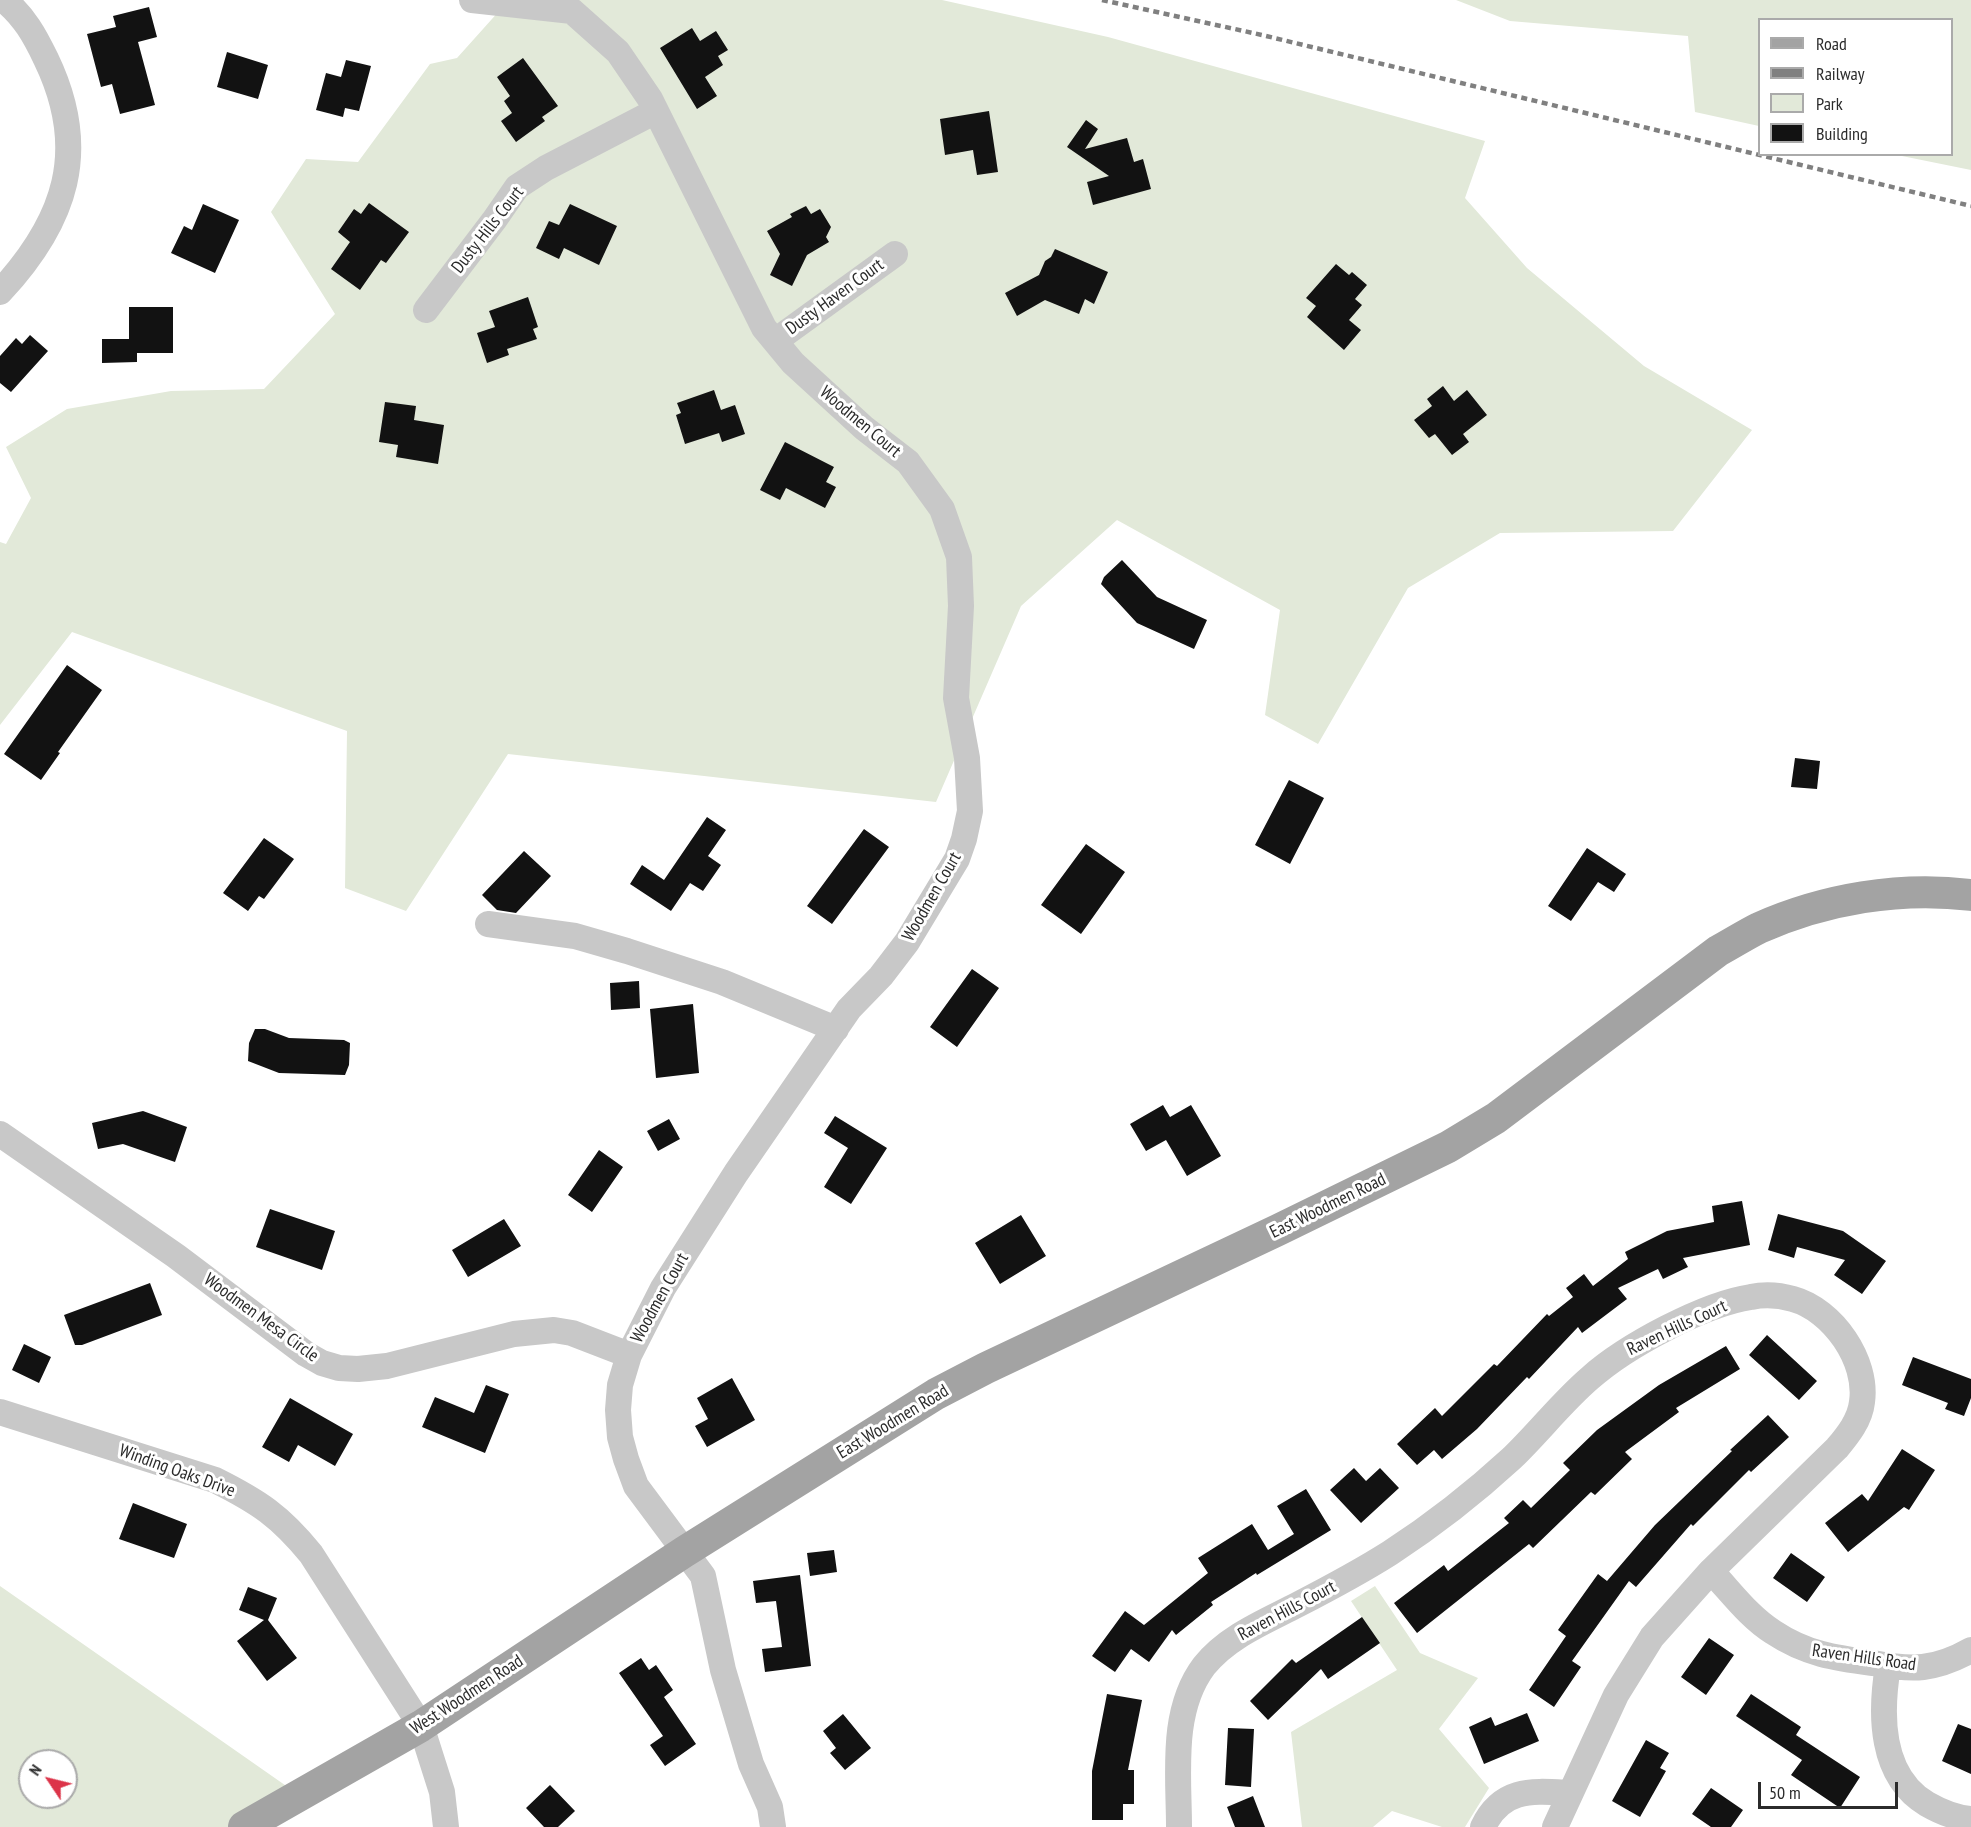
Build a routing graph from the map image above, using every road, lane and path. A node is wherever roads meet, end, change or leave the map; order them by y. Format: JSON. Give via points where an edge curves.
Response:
{"nodes":[{"id":1,"x":472,"y":0,"type":"edge"},
{"id":2,"x":19,"y":4,"type":"edge"},
{"id":3,"x":656,"y":111,"type":"junction"},
{"id":4,"x":895,"y":254,"type":"dead end"},
{"id":5,"x":0,"y":292,"type":"edge"},
{"id":6,"x":426,"y":310,"type":"dead end"},
{"id":7,"x":775,"y":341,"type":"junction"},
{"id":8,"x":1971,"y":895,"type":"edge"},
{"id":9,"x":488,"y":924,"type":"dead end"},
{"id":10,"x":836,"y":1029,"type":"junction"},
{"id":11,"x":0,"y":1134,"type":"edge"},
{"id":12,"x":629,"y":1355,"type":"junction"},
{"id":13,"x":0,"y":1412,"type":"edge"},
{"id":14,"x":684,"y":1552,"type":"junction"},
{"id":15,"x":1711,"y":1571,"type":"junction"},
{"id":16,"x":1971,"y":1650,"type":"edge"},
{"id":17,"x":1888,"y":1666,"type":"junction"},
{"id":18,"x":421,"y":1726,"type":"junction"},
{"id":19,"x":1570,"y":1793,"type":"junction"},
{"id":20,"x":1971,"y":1819,"type":"edge"},
{"id":21,"x":244,"y":1827,"type":"edge"},
{"id":22,"x":446,"y":1827,"type":"edge"},
{"id":23,"x":773,"y":1827,"type":"edge"},
{"id":24,"x":1179,"y":1827,"type":"edge"},
{"id":25,"x":1483,"y":1827,"type":"edge"},
{"id":26,"x":1555,"y":1827,"type":"edge"}],
"edges":[{"from":1,"to":3,"type":"street","name":"Woodmen Court","via":[[572,11],[618,52]]},
{"from":2,"to":5,"type":"street","via":[[63,103],[69,156],[51,221]]},
{"from":3,"to":6,"type":"street","name":"Dusty Hills Court","via":[[517,187]]},
{"from":3,"to":7,"type":"street","name":"Woodmen Court","via":[[764,328]]},
{"from":4,"to":7,"type":"street","name":"Dusty Haven Court"},
{"from":7,"to":10,"type":"street","name":"Woodmen Court","via":[[793,363],[856,421],[909,462],[942,509],[959,557],[961,606],[956,698],[967,758],[969,824],[957,859],[907,942]]},
{"from":8,"to":14,"type":"main road","name":"East Woodmen Road","via":[[1910,892],[1855,899],[1758,929],[1718,951],[1496,1118],[1448,1147],[986,1368]]},
{"from":9,"to":10,"type":"street","via":[[575,936],[627,951],[722,982]]},
{"from":10,"to":12,"type":"street","name":"Woodmen Court","via":[[736,1173],[663,1288]]},
{"from":11,"to":12,"type":"street","name":"Woodmen Mesa Circle","via":[[322,1363],[358,1369],[387,1366],[514,1334],[554,1330]]},
{"from":12,"to":14,"type":"street","name":"Woodmen Court","via":[[618,1410],[626,1459],[636,1486]]},
{"from":13,"to":18,"type":"street","name":"Winding Oaks Drive","via":[[215,1480],[274,1514],[311,1554]]},
{"from":14,"to":18,"type":"main road","name":"West Woodmen Road"},
{"from":14,"to":23,"type":"street","name":"Woodmen Court","via":[[703,1576],[723,1670],[751,1764],[771,1807]]},
{"from":15,"to":17,"type":"street","name":"Raven Hills Road","via":[[1751,1614],[1800,1648],[1824,1656]]},
{"from":15,"to":19,"type":"street","name":"Raven Hills Court","via":[[1652,1637],[1632,1667]]},
{"from":15,"to":24,"type":"street","name":"Raven Hills Court","via":[[1837,1448],[1853,1428],[1862,1403],[1862,1381],[1855,1356],[1842,1334],[1796,1299],[1773,1295],[1723,1304],[1652,1336],[1617,1357],[1590,1378],[1483,1484],[1422,1531],[1352,1576],[1242,1633],[1218,1650],[1195,1682],[1183,1714]]},
{"from":16,"to":17,"type":"street","name":"Raven Hills Road","via":[[1922,1668]]},
{"from":17,"to":20,"type":"street","via":[[1884,1722],[1889,1753],[1902,1782],[1916,1797],[1936,1809]]},
{"from":18,"to":21,"type":"main road","name":"West Woodmen Road"},
{"from":18,"to":22,"type":"street","name":"Winding Oaks Drive","via":[[442,1792]]},
{"from":19,"to":25,"type":"street","via":[[1532,1791],[1512,1796],[1495,1809]]},
{"from":19,"to":26,"type":"street","name":"Raven Hills Court"}]}
